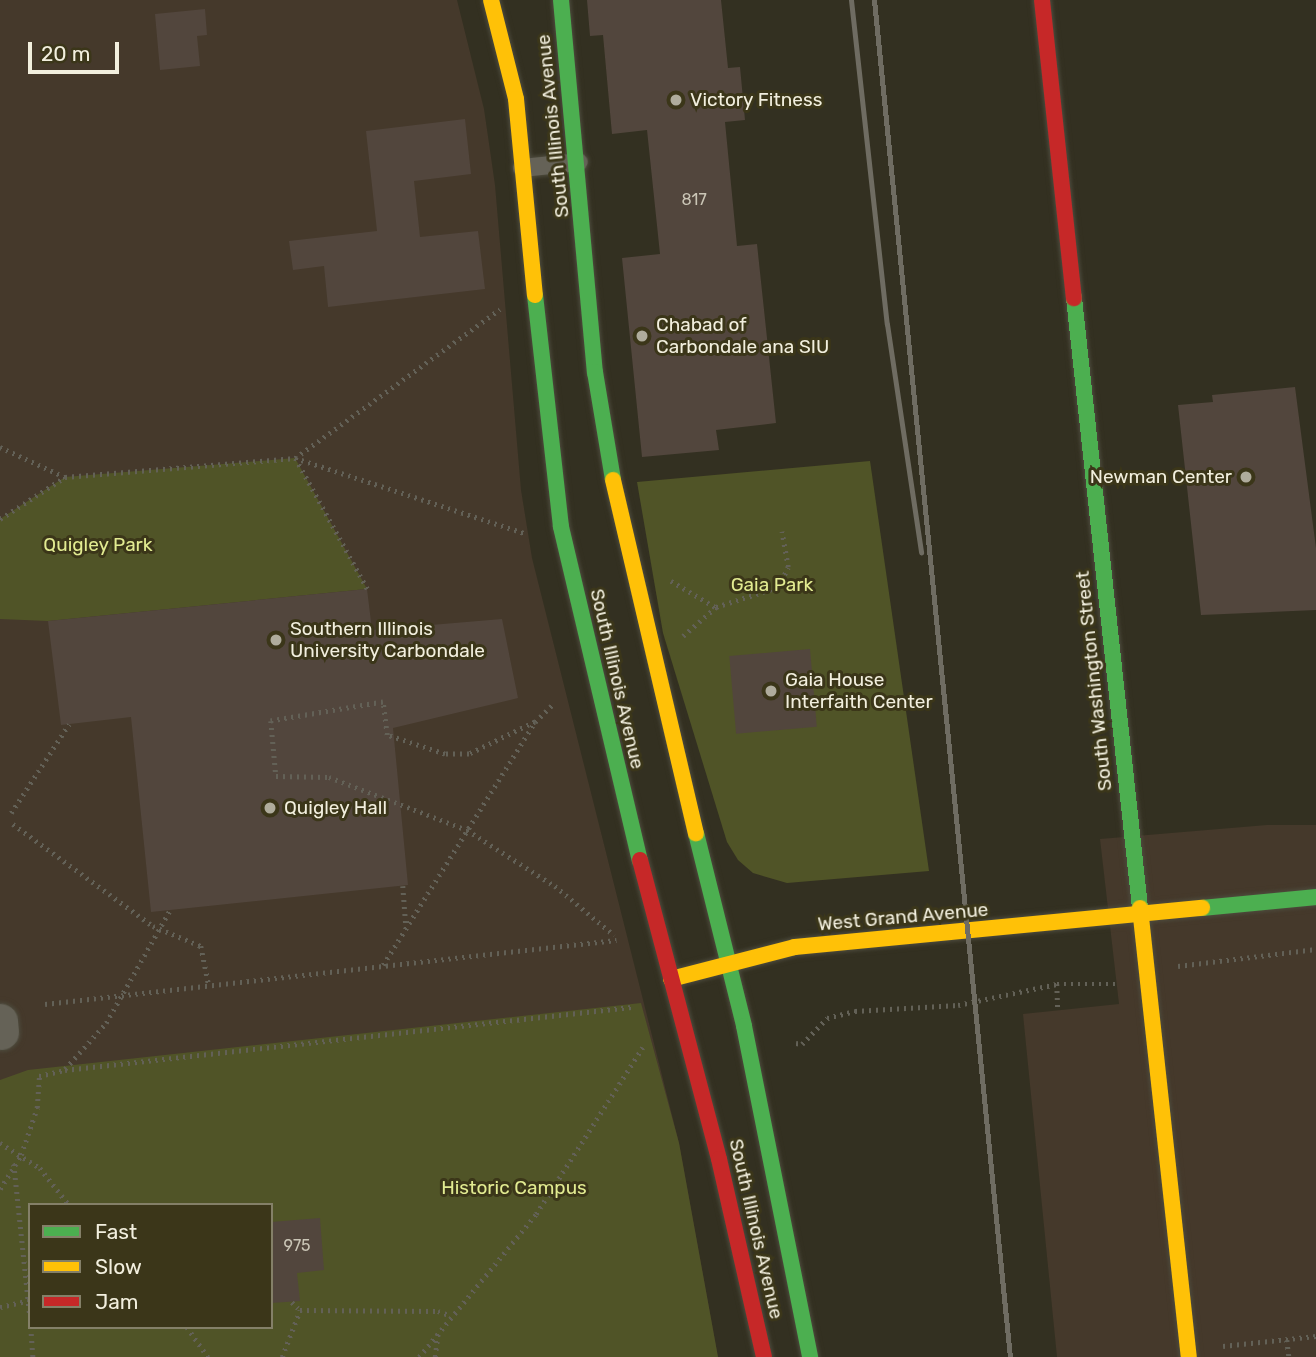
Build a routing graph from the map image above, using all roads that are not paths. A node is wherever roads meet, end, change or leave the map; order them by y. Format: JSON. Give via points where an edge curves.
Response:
{"nodes":[{"id":1,"x":491,"y":0,"type":"edge"},
{"id":2,"x":561,"y":0,"type":"edge"},
{"id":3,"x":1042,"y":0,"type":"edge"},
{"id":4,"x":579,"y":162,"type":"junction"},
{"id":5,"x":522,"y":167,"type":"junction"},
{"id":6,"x":1316,"y":897,"type":"edge"},
{"id":7,"x":1141,"y":916,"type":"junction"},
{"id":8,"x":730,"y":964,"type":"junction"},
{"id":9,"x":671,"y":979,"type":"junction"},
{"id":10,"x":1188,"y":1353,"type":"edge"},
{"id":11,"x":764,"y":1357,"type":"edge"},
{"id":12,"x":810,"y":1357,"type":"edge"}],
"edges":[{"from":1,"to":5,"type":"main road","name":"South Illinois Avenue","via":[[516,99]]},
{"from":2,"to":4,"type":"main road","name":"South Illinois Avenue"},
{"from":3,"to":7,"type":"main road","name":"South Washington Street"},
{"from":4,"to":5,"type":"lane"},
{"from":4,"to":8,"type":"main road","name":"South Illinois Avenue","via":[[595,372],[608,455],[644,624]]},
{"from":5,"to":9,"type":"main road","name":"South Illinois Avenue","via":[[550,453],[565,546]]},
{"from":6,"to":7,"type":"main road","name":"West Grand Avenue"},
{"from":7,"to":8,"type":"main road","name":"West Grand Avenue","via":[[795,947]]},
{"from":7,"to":10,"type":"main road","name":"South Washington Street"},
{"from":8,"to":9,"type":"main road","name":"West Grand Avenue"},
{"from":8,"to":12,"type":"main road","name":"South Illinois Avenue"},
{"from":9,"to":11,"type":"main road","name":"South Illinois Avenue","via":[[719,1159]]}]}
